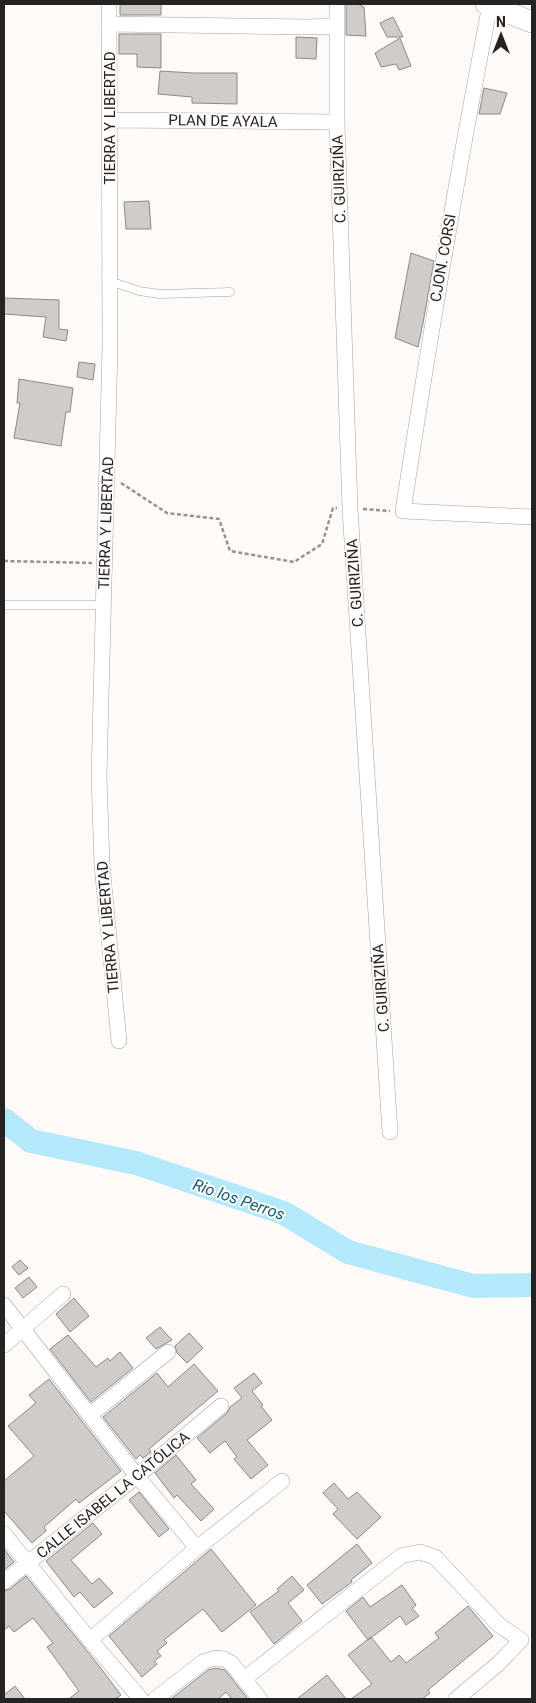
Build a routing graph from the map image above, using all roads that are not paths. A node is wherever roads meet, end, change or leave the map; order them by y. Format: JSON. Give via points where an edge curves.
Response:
{"nodes":[{"id":1,"x":109,"y":4,"type":"edge"},
{"id":2,"x":337,"y":4,"type":"edge"},
{"id":3,"x":488,"y":4,"type":"edge"},
{"id":4,"x":532,"y":22,"type":"edge"},
{"id":5,"x":109,"y":24,"type":"junction"},
{"id":6,"x":337,"y":30,"type":"junction"},
{"id":7,"x":110,"y":120,"type":"junction"},
{"id":8,"x":337,"y":122,"type":"junction"},
{"id":9,"x":110,"y":281,"type":"junction"},
{"id":10,"x":230,"y":292,"type":"dead end"},
{"id":11,"x":532,"y":517,"type":"edge"},
{"id":12,"x":4,"y":605,"type":"edge"},
{"id":13,"x":104,"y":605,"type":"junction"},
{"id":14,"x":119,"y":1041,"type":"dead end"},
{"id":15,"x":390,"y":1132,"type":"dead end"},
{"id":16,"x":63,"y":1294,"type":"dead end"},
{"id":17,"x":4,"y":1305,"type":"edge"},
{"id":18,"x":23,"y":1330,"type":"junction"},
{"id":19,"x":4,"y":1345,"type":"edge"},
{"id":20,"x":168,"y":1352,"type":"dead end"},
{"id":21,"x":222,"y":1406,"type":"dead end"},
{"id":22,"x":90,"y":1415,"type":"junction"},
{"id":23,"x":138,"y":1476,"type":"junction"},
{"id":24,"x":282,"y":1481,"type":"dead end"},
{"id":25,"x":4,"y":1534,"type":"edge"},
{"id":26,"x":197,"y":1548,"type":"junction"},
{"id":27,"x":27,"y":1564,"type":"junction"},
{"id":28,"x":4,"y":1582,"type":"edge"},
{"id":29,"x":90,"y":1640,"type":"junction"},
{"id":30,"x":527,"y":1643,"type":"edge"},
{"id":31,"x":244,"y":1679,"type":"junction"},
{"id":32,"x":141,"y":1699,"type":"edge"},
{"id":33,"x":155,"y":1699,"type":"edge"},
{"id":34,"x":260,"y":1699,"type":"edge"},
{"id":35,"x":456,"y":1699,"type":"edge"}],
"edges":[{"from":1,"to":5,"type":"street","name":"TIERRA Y LIBERTAD"},
{"from":2,"to":6,"type":"street","name":"C. GUIRIZIÑA"},
{"from":3,"to":4,"type":"street"},
{"from":3,"to":11,"type":"street","name":"CJON. CORSI","via":[[403,511]]},
{"from":5,"to":6,"type":"street"},
{"from":5,"to":7,"type":"street","name":"TIERRA Y LIBERTAD"},
{"from":6,"to":8,"type":"street","name":"C. GUIRIZIÑA"},
{"from":7,"to":8,"type":"street","name":"PLAN DE AYALA"},
{"from":7,"to":9,"type":"street","name":"TIERRA Y LIBERTAD"},
{"from":8,"to":15,"type":"street","name":"C. GUIRIZIÑA","via":[[350,509]]},
{"from":9,"to":10,"type":"lane","via":[[160,294]]},
{"from":9,"to":13,"type":"street","name":"TIERRA Y LIBERTAD"},
{"from":12,"to":13,"type":"lane"},
{"from":13,"to":14,"type":"street","name":"TIERRA Y LIBERTAD","via":[[99,777],[102,865]]},
{"from":16,"to":18,"type":"street"},
{"from":17,"to":18,"type":"street"},
{"from":18,"to":19,"type":"street"},
{"from":18,"to":22,"type":"street"},
{"from":20,"to":22,"type":"street"},
{"from":21,"to":23,"type":"street","name":"CALLE ISABEL LA CATÓLICA"},
{"from":22,"to":23,"type":"street"},
{"from":23,"to":26,"type":"street"},
{"from":23,"to":27,"type":"street","name":"CALLE ISABEL LA CATÓLICA"},
{"from":24,"to":26,"type":"street"},
{"from":25,"to":27,"type":"street"},
{"from":26,"to":29,"type":"street"},
{"from":27,"to":28,"type":"street","name":"CALLE ISABEL LA CATÓLICA"},
{"from":27,"to":29,"type":"street"},
{"from":29,"to":32,"type":"street"},
{"from":30,"to":31,"type":"street","via":[[499,1624],[435,1557],[420,1552],[401,1556]]},
{"from":30,"to":35,"type":"street"},
{"from":31,"to":33,"type":"street","via":[[232,1663],[215,1658],[203,1662]]},
{"from":31,"to":34,"type":"street"}]}
